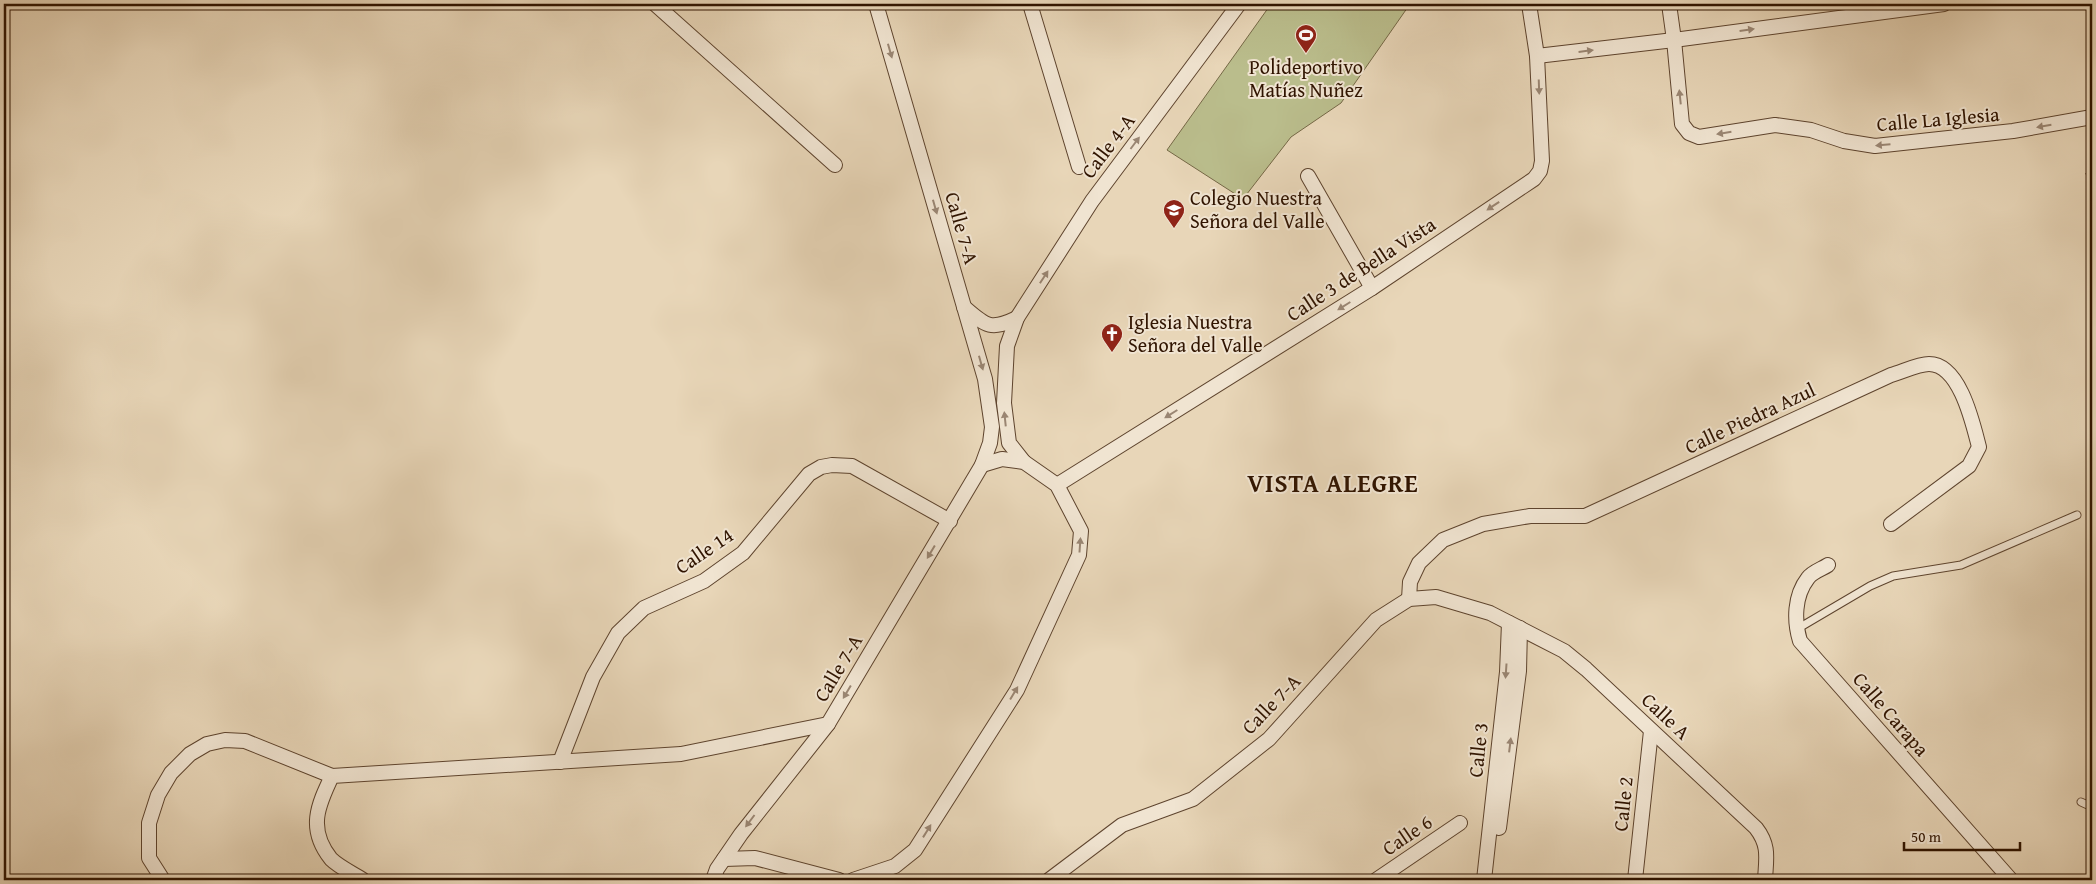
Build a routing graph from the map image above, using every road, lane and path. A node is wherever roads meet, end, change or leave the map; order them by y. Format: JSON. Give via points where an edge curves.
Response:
{"nodes":[{"id":1,"x":656,"y":4,"type":"edge"},
{"id":2,"x":876,"y":4,"type":"edge"},
{"id":3,"x":1030,"y":4,"type":"edge"},
{"id":4,"x":1239,"y":4,"type":"edge"},
{"id":5,"x":1529,"y":4,"type":"edge"},
{"id":6,"x":1669,"y":4,"type":"edge"},
{"id":7,"x":1938,"y":4,"type":"edge"},
{"id":8,"x":1674,"y":40,"type":"junction"},
{"id":9,"x":1537,"y":56,"type":"junction"},
{"id":10,"x":2092,"y":117,"type":"edge"},
{"id":11,"x":835,"y":165,"type":"dead end"},
{"id":12,"x":1080,"y":167,"type":"dead end"},
{"id":13,"x":1308,"y":176,"type":"dead end"},
{"id":14,"x":1372,"y":288,"type":"junction"},
{"id":15,"x":964,"y":307,"type":"junction"},
{"id":16,"x":1017,"y":318,"type":"junction"},
{"id":17,"x":1024,"y":462,"type":"junction"},
{"id":18,"x":982,"y":465,"type":"junction"},
{"id":19,"x":1057,"y":485,"type":"junction"},
{"id":20,"x":2077,"y":515,"type":"dead end"},
{"id":21,"x":950,"y":521,"type":"junction"},
{"id":22,"x":1891,"y":524,"type":"dead end"},
{"id":23,"x":1828,"y":565,"type":"dead end"},
{"id":24,"x":1410,"y":599,"type":"junction"},
{"id":25,"x":1514,"y":625,"type":"junction"},
{"id":26,"x":1797,"y":629,"type":"junction"},
{"id":27,"x":828,"y":724,"type":"junction"},
{"id":28,"x":1652,"y":731,"type":"junction"},
{"id":29,"x":560,"y":762,"type":"junction"},
{"id":30,"x":332,"y":776,"type":"junction"},
{"id":31,"x":2081,"y":802,"type":"dead end"},
{"id":32,"x":2092,"y":807,"type":"edge"},
{"id":33,"x":1460,"y":823,"type":"dead end"},
{"id":34,"x":1493,"y":842,"type":"junction"},
{"id":35,"x":724,"y":858,"type":"junction"},
{"id":36,"x":163,"y":880,"type":"edge"},
{"id":37,"x":364,"y":880,"type":"edge"},
{"id":38,"x":713,"y":880,"type":"edge"},
{"id":39,"x":839,"y":880,"type":"edge"},
{"id":40,"x":854,"y":880,"type":"edge"},
{"id":41,"x":1049,"y":880,"type":"edge"},
{"id":42,"x":1376,"y":880,"type":"edge"},
{"id":43,"x":1484,"y":880,"type":"edge"},
{"id":44,"x":1493,"y":880,"type":"edge"},
{"id":45,"x":1635,"y":880,"type":"edge"},
{"id":46,"x":1765,"y":880,"type":"edge"},
{"id":47,"x":2011,"y":880,"type":"edge"}],
"edges":[{"from":1,"to":11,"type":"street"},
{"from":2,"to":15,"type":"street","name":"Calle 7-A","one_way":true},
{"from":3,"to":12,"type":"street"},
{"from":16,"to":4,"type":"street","name":"Calle 4-A","one_way":true,"via":[[1092,201]]},
{"from":5,"to":9,"type":"street","name":"Calle 3 de Bella Vista"},
{"from":6,"to":8,"type":"street"},
{"from":8,"to":7,"type":"street","one_way":true},
{"from":9,"to":8,"type":"street","one_way":true},
{"from":10,"to":8,"type":"street","name":"Calle La Iglesia","one_way":true,"via":[[2013,132],[1875,146],[1775,125],[1699,137],[1689,133],[1682,124]]},
{"from":9,"to":14,"type":"street","name":"Calle 3 de Bella Vista","one_way":true,"via":[[1540,171],[1534,179]]},
{"from":13,"to":14,"type":"street"},
{"from":14,"to":19,"type":"street","name":"Calle 3 de Bella Vista","one_way":true},
{"from":15,"to":16,"type":"street","via":[[990,326],[1001,326]]},
{"from":15,"to":18,"type":"street","name":"Calle 7-A","one_way":true,"via":[[985,378],[992,427]]},
{"from":17,"to":16,"type":"street","one_way":true,"via":[[1009,443],[1004,403],[1008,346]]},
{"from":17,"to":18,"type":"street","via":[[1002,459]]},
{"from":17,"to":19,"type":"street"},
{"from":18,"to":21,"type":"street","name":"Calle 7-A"},
{"from":40,"to":19,"type":"street","one_way":true,"via":[[895,866],[915,850],[1017,690],[1079,555],[1081,530]]},
{"from":20,"to":26,"type":"lane","via":[[1961,564],[1893,576]]},
{"from":21,"to":27,"type":"street","name":"Calle 7-A","one_way":true},
{"from":21,"to":29,"type":"street","name":"Calle 14","via":[[852,466],[832,465],[809,474],[743,553],[704,581],[644,608],[618,633],[593,678]]},
{"from":22,"to":24,"type":"street","name":"Calle Piedra Azul","via":[[1969,466],[1979,447],[1971,412],[1950,373],[1940,367],[1929,364],[1891,375],[1585,516],[1530,516],[1493,522],[1443,540],[1419,563],[1410,582]]},
{"from":23,"to":26,"type":"street","name":"Calle Carapa","via":[[1809,577],[1799,597],[1795,619]]},
{"from":24,"to":25,"type":"street","name":"Calle 7-A","via":[[1436,597]]},
{"from":24,"to":41,"type":"street","name":"Calle 7-A","via":[[1376,620],[1268,739],[1200,793],[1192,799],[1122,825]]},
{"from":25,"to":28,"type":"street","name":"Calle A","via":[[1564,651]]},
{"from":25,"to":34,"type":"street","name":"Calle 3","via":[[1519,671]]},
{"from":26,"to":47,"type":"street","name":"Calle Carapa","via":[[1800,641]]},
{"from":27,"to":29,"type":"street","via":[[681,754]]},
{"from":27,"to":35,"type":"street","name":"Calle 7-A","one_way":true},
{"from":28,"to":45,"type":"street","name":"Calle 2"},
{"from":28,"to":46,"type":"street","name":"Calle A","via":[[1764,838],[1767,852]]},
{"from":29,"to":30,"type":"street"},
{"from":30,"to":36,"type":"street","via":[[245,741],[207,744],[190,754],[171,773],[158,795],[149,823],[149,858]]},
{"from":30,"to":37,"type":"street","via":[[320,801],[315,822],[332,860]]},
{"from":31,"to":32,"type":"lane"},
{"from":33,"to":42,"type":"street","name":"Calle 6"},
{"from":34,"to":43,"type":"street","name":"Calle 3"},
{"from":34,"to":44,"type":"street","name":"Calle 3"},
{"from":35,"to":38,"type":"street","name":"Calle 7-A"},
{"from":35,"to":39,"type":"street","via":[[755,858]]}]}
